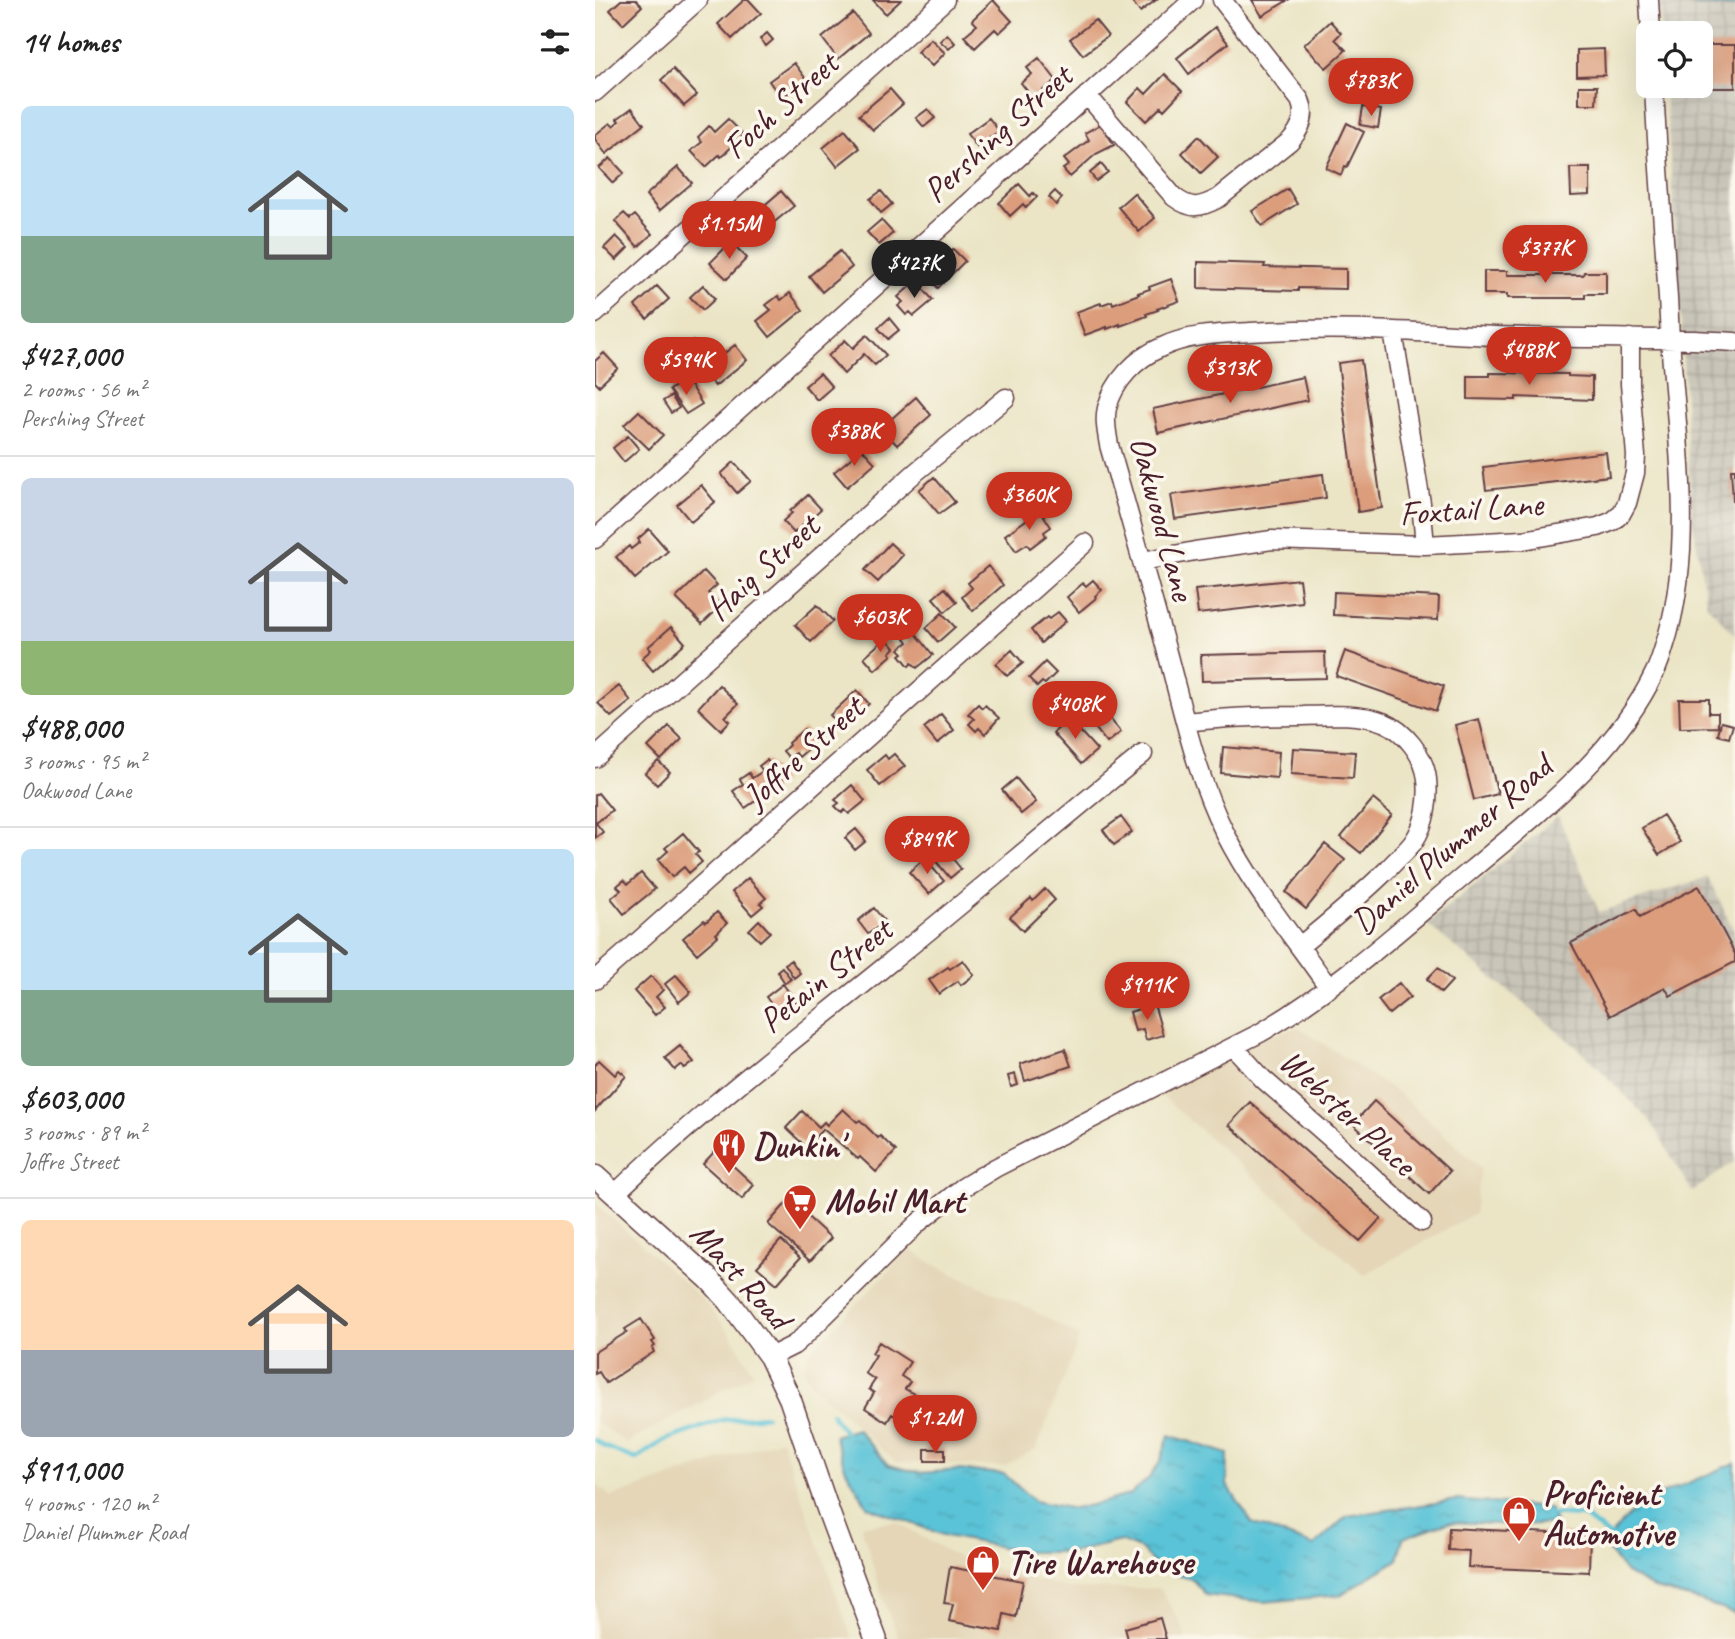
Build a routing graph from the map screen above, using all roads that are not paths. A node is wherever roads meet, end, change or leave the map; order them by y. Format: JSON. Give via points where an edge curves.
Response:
{"nodes":[{"id":1,"x":698,"y":0,"type":"edge"},
{"id":2,"x":945,"y":0,"type":"edge"},
{"id":3,"x":1193,"y":0,"type":"edge"},
{"id":4,"x":1222,"y":0,"type":"edge"},
{"id":5,"x":1649,"y":0,"type":"edge"},
{"id":6,"x":1650,"y":21,"type":"edge"},
{"id":7,"x":595,"y":92,"type":"edge"},
{"id":8,"x":1087,"y":95,"type":"junction"},
{"id":9,"x":1655,"y":98,"type":"edge"},
{"id":10,"x":595,"y":314,"type":"edge"},
{"id":11,"x":1393,"y":331,"type":"junction"},
{"id":12,"x":1630,"y":338,"type":"junction"},
{"id":13,"x":1670,"y":341,"type":"junction"},
{"id":14,"x":1735,"y":342,"type":"edge"},
{"id":15,"x":1006,"y":398,"type":"dead end"},
{"id":16,"x":595,"y":539,"type":"edge"},
{"id":17,"x":1085,"y":543,"type":"dead end"},
{"id":18,"x":1425,"y":545,"type":"junction"},
{"id":19,"x":1143,"y":561,"type":"junction"},
{"id":20,"x":1186,"y":722,"type":"junction"},
{"id":21,"x":1143,"y":754,"type":"dead end"},
{"id":22,"x":595,"y":758,"type":"edge"},
{"id":23,"x":1300,"y":946,"type":"junction"},
{"id":24,"x":595,"y":980,"type":"edge"},
{"id":25,"x":1329,"y":988,"type":"junction"},
{"id":26,"x":1234,"y":1047,"type":"junction"},
{"id":27,"x":595,"y":1176,"type":"edge"},
{"id":28,"x":615,"y":1194,"type":"junction"},
{"id":29,"x":1422,"y":1222,"type":"dead end"},
{"id":30,"x":770,"y":1357,"type":"junction"},
{"id":31,"x":876,"y":1639,"type":"edge"}],
"edges":[{"from":1,"to":7,"type":"street"},
{"from":2,"to":10,"type":"street","name":"Foch Street"},
{"from":3,"to":8,"type":"street","name":"Pershing Street"},
{"from":4,"to":8,"type":"street","via":[[1300,100],[1303,118],[1290,141],[1219,198],[1196,206],[1174,198]]},
{"from":5,"to":6,"type":"street"},
{"from":8,"to":16,"type":"street","name":"Pershing Street"},
{"from":9,"to":13,"type":"street","name":"Daniel Plummer Road"},
{"from":11,"to":12,"type":"street","name":"Oakwood Lane"},
{"from":11,"to":18,"type":"street"},
{"from":11,"to":19,"type":"street","name":"Oakwood Lane","via":[[1208,335],[1163,346],[1133,365],[1112,393],[1106,428]]},
{"from":12,"to":13,"type":"street","name":"Oakwood Lane"},
{"from":12,"to":18,"type":"street","name":"Foxtail Lane","via":[[1636,456],[1632,490],[1621,514],[1598,527],[1523,541]]},
{"from":13,"to":14,"type":"street","name":"Oakwood Lane"},
{"from":13,"to":25,"type":"street","name":"Daniel Plummer Road","via":[[1682,553],[1671,621],[1656,671],[1618,731],[1568,786]]},
{"from":15,"to":22,"type":"street","name":"Haig Street","via":[[916,472]]},
{"from":17,"to":24,"type":"street","name":"Joffre Street"},
{"from":18,"to":19,"type":"street","name":"Foxtail Lane","via":[[1272,540]]},
{"from":19,"to":20,"type":"street","name":"Oakwood Lane"},
{"from":20,"to":23,"type":"street","name":"Oakwood Lane","via":[[1224,833]]},
{"from":20,"to":23,"type":"street","via":[[1320,715],[1368,718],[1399,732],[1422,759],[1427,775],[1426,809],[1415,840],[1378,879]]},
{"from":21,"to":28,"type":"street","name":"Petain Street","via":[[667,1144]]},
{"from":23,"to":25,"type":"street","name":"Oakwood Lane"},
{"from":25,"to":26,"type":"street","name":"Daniel Plummer Road"},
{"from":26,"to":29,"type":"street","name":"Webster Place","via":[[1263,1079]]},
{"from":26,"to":30,"type":"street","name":"Daniel Plummer Road","via":[[962,1188],[918,1223],[803,1338]]},
{"from":27,"to":28,"type":"main road","name":"Mast Road"},
{"from":28,"to":30,"type":"main road","name":"Mast Road","via":[[709,1279]]},
{"from":30,"to":31,"type":"main road","name":"Mast Road","via":[[790,1399]]}]}
